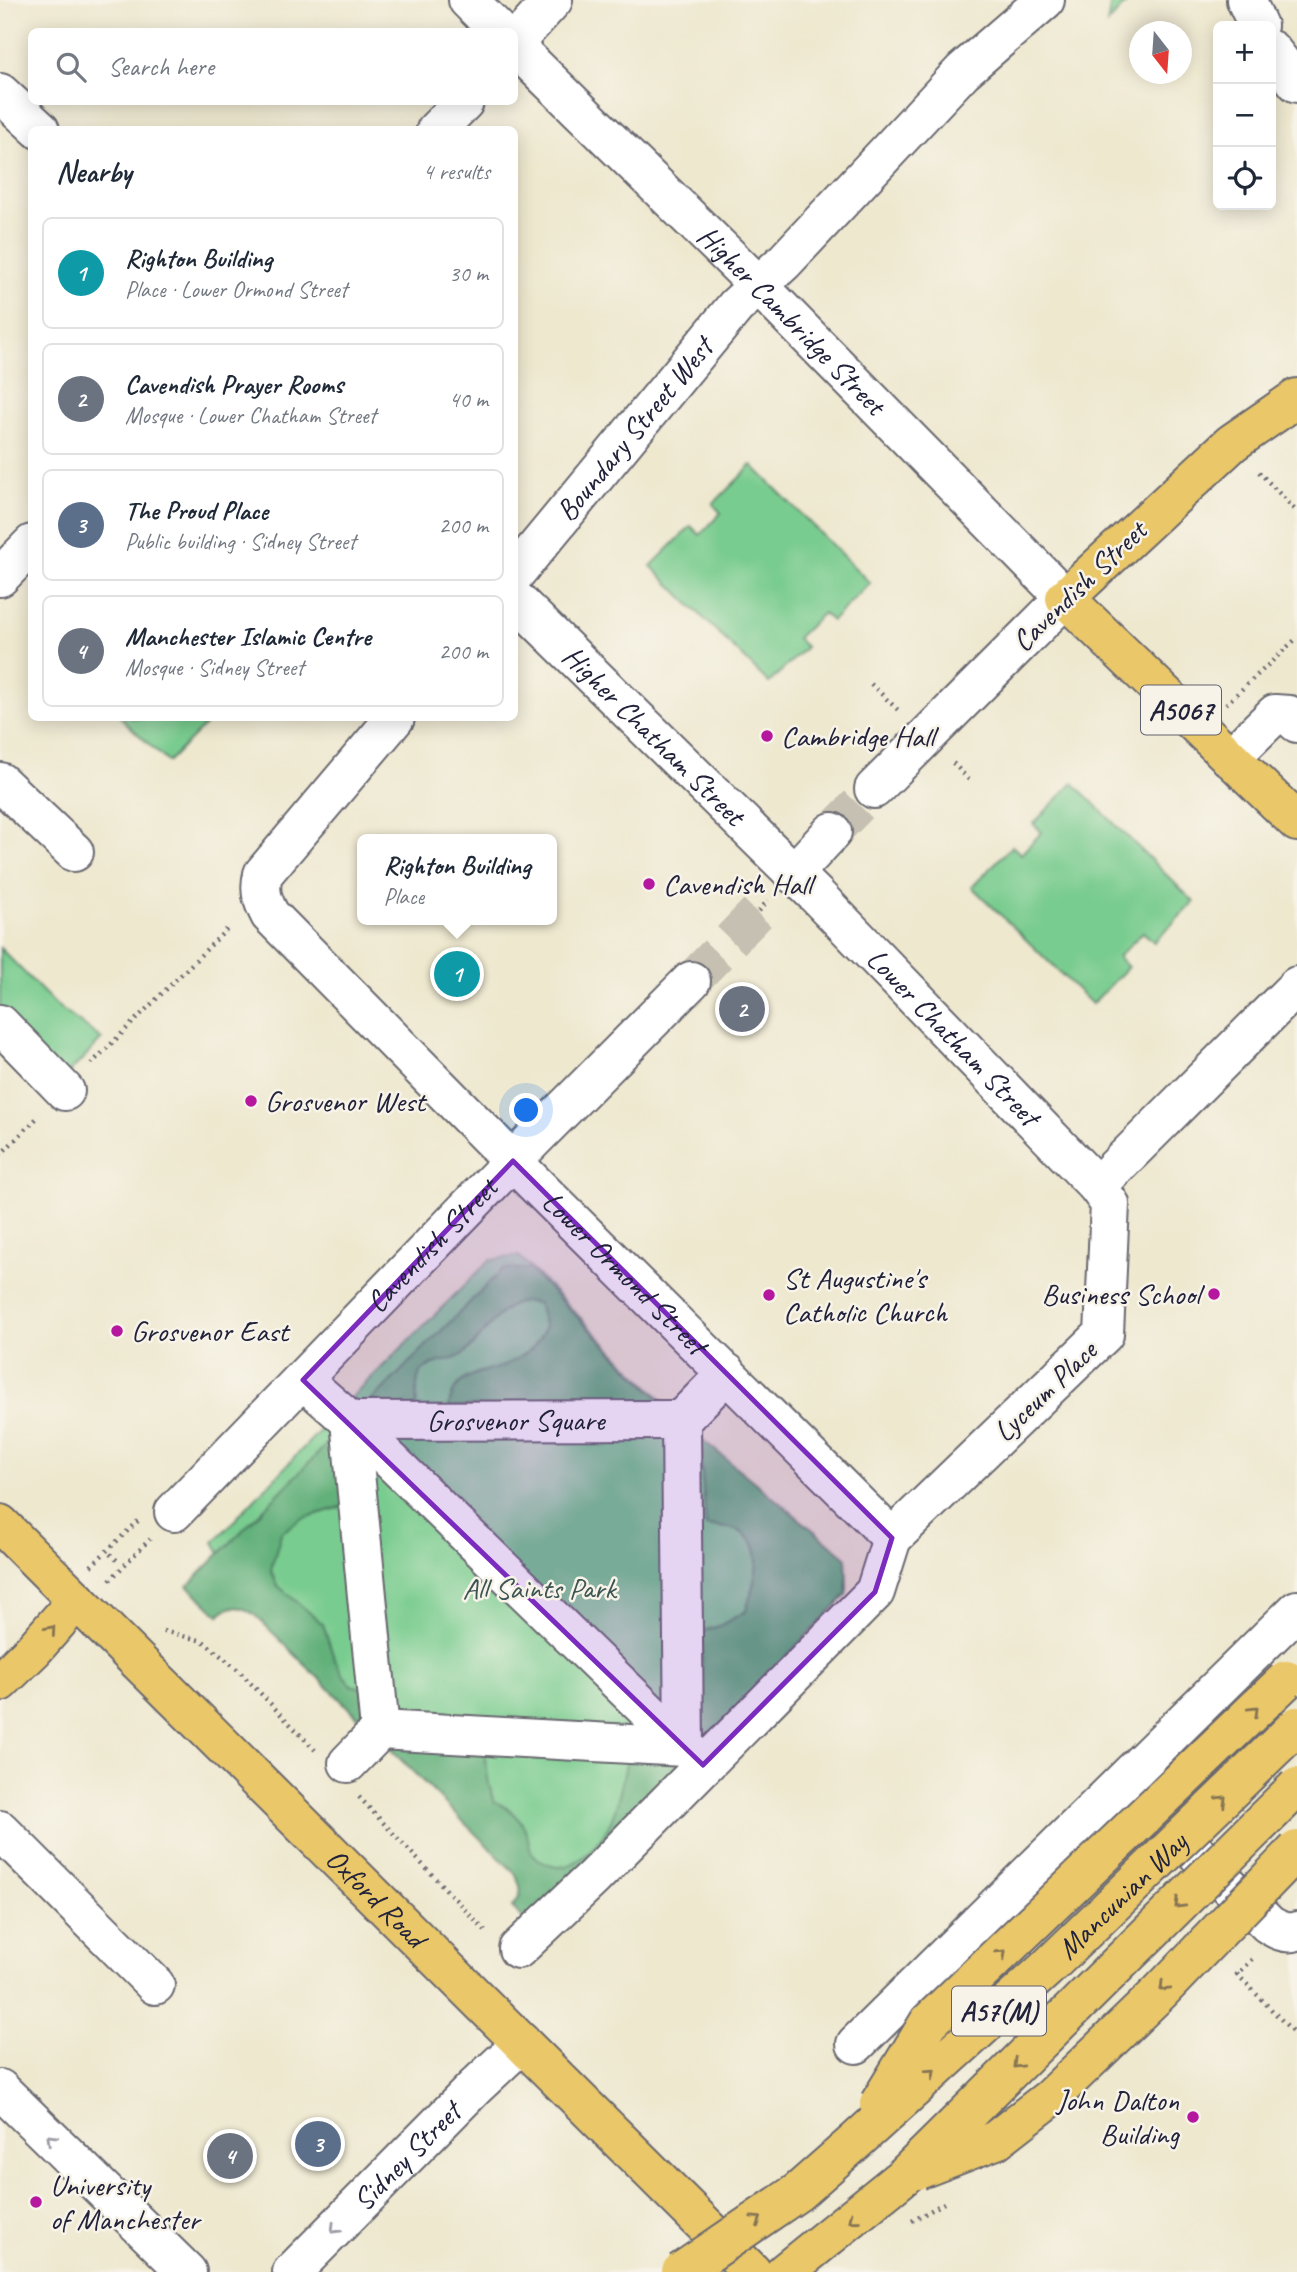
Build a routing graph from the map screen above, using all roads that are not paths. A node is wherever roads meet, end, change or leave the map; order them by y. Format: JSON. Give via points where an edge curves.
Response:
{"nodes":[{"id":1,"x":468,"y":0,"type":"edge"},
{"id":2,"x":553,"y":0,"type":"edge"},
{"id":3,"x":1045,"y":0,"type":"edge"},
{"id":4,"x":1246,"y":0,"type":"edge"},
{"id":5,"x":1256,"y":21,"type":"edge"},
{"id":6,"x":496,"y":28,"type":"edge"},
{"id":7,"x":518,"y":40,"type":"edge"},
{"id":8,"x":518,"y":49,"type":"edge"},
{"id":9,"x":1276,"y":56,"type":"edge"},
{"id":10,"x":1297,"y":83,"type":"edge"},
{"id":11,"x":0,"y":93,"type":"edge"},
{"id":12,"x":461,"y":105,"type":"edge"},
{"id":13,"x":37,"y":126,"type":"edge"},
{"id":14,"x":440,"y":126,"type":"edge"},
{"id":15,"x":759,"y":286,"type":"junction"},
{"id":16,"x":1297,"y":398,"type":"edge"},
{"id":17,"x":28,"y":548,"type":"edge"},
{"id":18,"x":518,"y":570,"type":"edge"},
{"id":19,"x":0,"y":577,"type":"edge"},
{"id":20,"x":1065,"y":598,"type":"junction"},
{"id":21,"x":518,"y":602,"type":"edge"},
{"id":22,"x":392,"y":721,"type":"edge"},
{"id":23,"x":1297,"y":723,"type":"edge"},
{"id":24,"x":1230,"y":758,"type":"junction"},
{"id":25,"x":0,"y":782,"type":"edge"},
{"id":26,"x":874,"y":789,"type":"tunnel mouth"},
{"id":27,"x":1297,"y":822,"type":"edge"},
{"id":28,"x":832,"y":832,"type":"tunnel mouth"},
{"id":29,"x":74,"y":852,"type":"dead end"},
{"id":30,"x":793,"y":874,"type":"junction"},
{"id":31,"x":691,"y":981,"type":"tunnel mouth"},
{"id":32,"x":1297,"y":986,"type":"edge"},
{"id":33,"x":0,"y":1024,"type":"edge"},
{"id":34,"x":65,"y":1091,"type":"road end"},
{"id":35,"x":513,"y":1161,"type":"junction"},
{"id":36,"x":1104,"y":1195,"type":"junction"},
{"id":37,"x":727,"y":1373,"type":"junction"},
{"id":38,"x":303,"y":1380,"type":"junction"},
{"id":39,"x":681,"y":1420,"type":"junction"},
{"id":40,"x":350,"y":1421,"type":"junction"},
{"id":41,"x":0,"y":1524,"type":"edge"},
{"id":42,"x":157,"y":1524,"type":"road end"},
{"id":43,"x":892,"y":1538,"type":"junction"},
{"id":44,"x":88,"y":1586,"type":"junction"},
{"id":45,"x":1297,"y":1610,"type":"edge"},
{"id":46,"x":1292,"y":1675,"type":"edge"},
{"id":47,"x":0,"y":1682,"type":"edge"},
{"id":48,"x":1297,"y":1726,"type":"edge"},
{"id":49,"x":380,"y":1730,"type":"junction"},
{"id":50,"x":694,"y":1756,"type":"junction"},
{"id":51,"x":348,"y":1763,"type":"dead end"},
{"id":52,"x":1123,"y":1780,"type":"junction"},
{"id":53,"x":1297,"y":1787,"type":"edge"},
{"id":54,"x":0,"y":1830,"type":"edge"},
{"id":55,"x":1297,"y":1850,"type":"edge"},
{"id":56,"x":1288,"y":1931,"type":"edge"},
{"id":57,"x":518,"y":1949,"type":"dead end"},
{"id":58,"x":155,"y":1985,"type":"dead end"},
{"id":59,"x":522,"y":2043,"type":"junction"},
{"id":60,"x":856,"y":2044,"type":"dead end"},
{"id":61,"x":0,"y":2089,"type":"edge"},
{"id":62,"x":856,"y":2141,"type":"junction"},
{"id":63,"x":905,"y":2175,"type":"junction"},
{"id":64,"x":187,"y":2272,"type":"edge"},
{"id":65,"x":292,"y":2272,"type":"edge"},
{"id":66,"x":681,"y":2272,"type":"edge"},
{"id":67,"x":752,"y":2272,"type":"edge"},
{"id":68,"x":785,"y":2272,"type":"edge"}],
"edges":[{"from":1,"to":6,"type":"street"},
{"from":2,"to":7,"type":"street"},
{"from":3,"to":15,"type":"street","name":"Boundary Street West","via":[[963,71]]},
{"from":4,"to":5,"type":"street"},
{"from":8,"to":15,"type":"street","name":"Higher Cambridge Street"},
{"from":9,"to":10,"type":"street"},
{"from":11,"to":13,"type":"street"},
{"from":12,"to":14,"type":"street"},
{"from":15,"to":18,"type":"street","name":"Boundary Street West","via":[[736,306]]},
{"from":15,"to":20,"type":"street","name":"Higher Cambridge Street"},
{"from":16,"to":20,"type":"main road","name":"Cavendish Street","via":[[1232,443]]},
{"from":17,"to":19,"type":"street"},
{"from":20,"to":24,"type":"main road","number":"A5067"},
{"from":20,"to":26,"type":"street","name":"Cavendish Street"},
{"from":21,"to":30,"type":"street","name":"Higher Chatham Street"},
{"from":22,"to":35,"type":"street","name":"Lower Ormond Street","via":[[263,874],[262,901]]},
{"from":23,"to":24,"type":"street","via":[[1289,715],[1275,714]]},
{"from":24,"to":27,"type":"main road","number":"A5067"},
{"from":25,"to":29,"type":"street"},
{"from":28,"to":30,"type":"street"},
{"from":30,"to":36,"type":"street","name":"Lower Chatham Street"},
{"from":31,"to":35,"type":"street","name":"Cavendish Street"},
{"from":32,"to":36,"type":"street"},
{"from":33,"to":34,"type":"street"},
{"from":35,"to":37,"type":"street","name":"Lower Ormond Street"},
{"from":35,"to":38,"type":"street","name":"Cavendish Street"},
{"from":36,"to":43,"type":"street","name":"Lyceum Place","via":[[1104,1334]]},
{"from":37,"to":39,"type":"street"},
{"from":37,"to":43,"type":"street","name":"Lower Ormond Street"},
{"from":38,"to":40,"type":"street","name":"Grosvenor Square"},
{"from":38,"to":42,"type":"street","name":"Cavendish Street"},
{"from":39,"to":40,"type":"street","name":"Grosvenor Square"},
{"from":39,"to":50,"type":"street"},
{"from":40,"to":49,"type":"street"},
{"from":40,"to":50,"type":"street","name":"Grosvenor Square"},
{"from":41,"to":44,"type":"main road","name":"Oxford Road"},
{"from":43,"to":50,"type":"street","via":[[875,1592]]},
{"from":47,"to":44,"type":"main road","one_way":true},
{"from":44,"to":59,"type":"main road","name":"Oxford Road"},
{"from":45,"to":52,"type":"street"},
{"from":62,"to":46,"type":"main road","number":"A57(M)","one_way":true,"bridge":true,"via":[[929,2022]]},
{"from":62,"to":48,"type":"main road","name":"Mancunian Way","number":"A57(M)","one_way":true,"bridge":true,"via":[[1046,1969]]},
{"from":49,"to":50,"type":"street"},
{"from":49,"to":51,"type":"street"},
{"from":50,"to":57,"type":"street","via":[[593,1878]]},
{"from":52,"to":56,"type":"street","via":[[1263,1919]]},
{"from":52,"to":60,"type":"street"},
{"from":53,"to":63,"type":"main road","name":"Mancunian Way","number":"A57(M)","one_way":true,"bridge":true},
{"from":54,"to":58,"type":"street"},
{"from":55,"to":63,"type":"main road","number":"A57(M)","one_way":true,"bridge":true,"via":[[1051,2098],[996,2140]]},
{"from":59,"to":65,"type":"street","name":"Sidney Street","one_way":true},
{"from":59,"to":67,"type":"main road","name":"Oxford Road"},
{"from":64,"to":61,"type":"street","one_way":true},
{"from":66,"to":62,"type":"main road","name":"Mancunian Way","number":"A57(M)","one_way":true,"bridge":true,"via":[[798,2192]]},
{"from":63,"to":68,"type":"main road","name":"Mancunian Way","number":"A57(M)","one_way":true}]}
